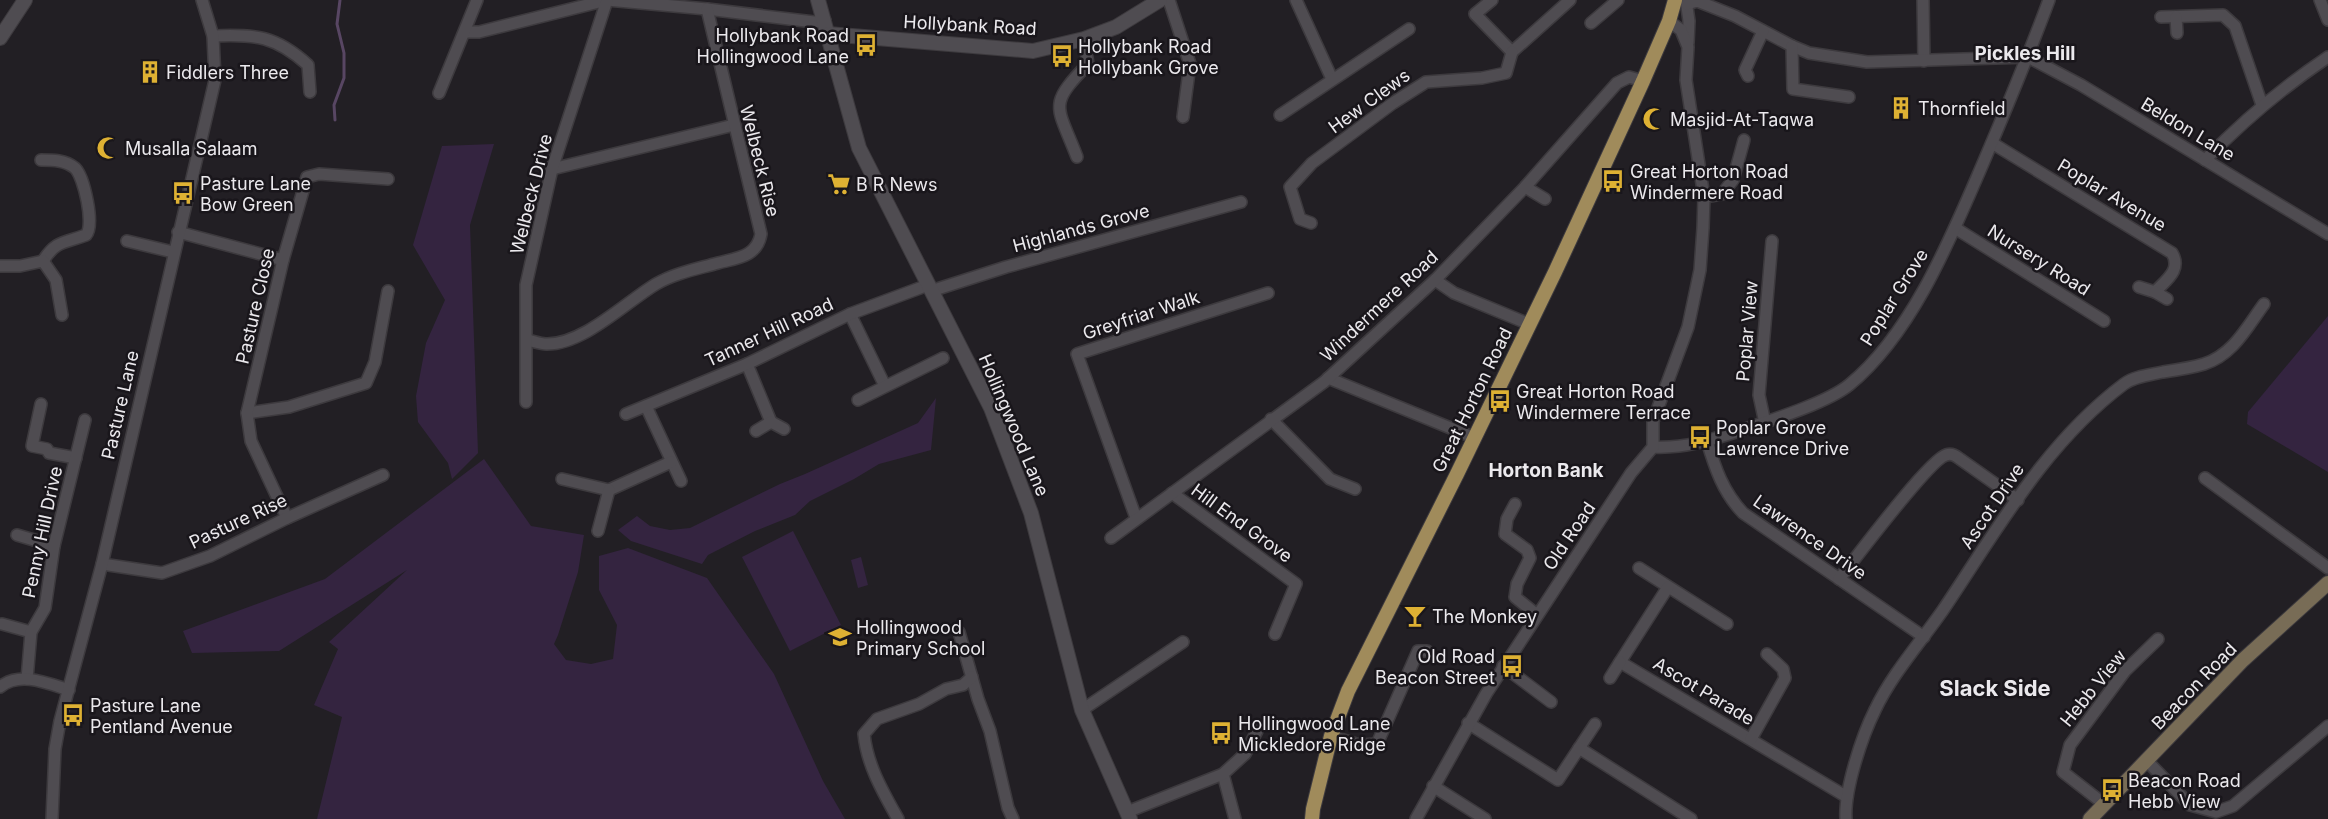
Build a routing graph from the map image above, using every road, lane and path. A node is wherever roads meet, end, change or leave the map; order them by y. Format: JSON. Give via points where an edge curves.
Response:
{"nodes":[{"id":1,"x":25,"y":0,"type":"edge"},
{"id":2,"x":202,"y":0,"type":"edge"},
{"id":3,"x":477,"y":0,"type":"edge"},
{"id":4,"x":607,"y":0,"type":"edge"},
{"id":5,"x":818,"y":0,"type":"edge"},
{"id":6,"x":1160,"y":0,"type":"edge"},
{"id":7,"x":1169,"y":0,"type":"edge"},
{"id":8,"x":1296,"y":0,"type":"edge"},
{"id":9,"x":1492,"y":0,"type":"edge"},
{"id":10,"x":1570,"y":0,"type":"edge"},
{"id":11,"x":1618,"y":0,"type":"edge"},
{"id":12,"x":1923,"y":0,"type":"edge"},
{"id":13,"x":2049,"y":0,"type":"edge"},
{"id":14,"x":2320,"y":0,"type":"edge"},
{"id":15,"x":1683,"y":1,"type":"edge"},
{"id":16,"x":1604,"y":4,"type":"edge"},
{"id":17,"x":707,"y":9,"type":"junction"},
{"id":18,"x":2161,"y":17,"type":"dead end"},
{"id":19,"x":2176,"y":17,"type":"junction"},
{"id":20,"x":2328,"y":20,"type":"edge"},
{"id":21,"x":1669,"y":21,"type":"junction"},
{"id":22,"x":1591,"y":23,"type":"dead end"},
{"id":23,"x":827,"y":27,"type":"junction"},
{"id":24,"x":1409,"y":30,"type":"dead end"},
{"id":25,"x":1763,"y":31,"type":"junction"},
{"id":26,"x":465,"y":32,"type":"junction"},
{"id":27,"x":2177,"y":33,"type":"dead end"},
{"id":28,"x":214,"y":36,"type":"junction"},
{"id":29,"x":0,"y":38,"type":"edge"},
{"id":30,"x":1084,"y":39,"type":"junction"},
{"id":31,"x":1792,"y":46,"type":"junction"},
{"id":32,"x":1688,"y":47,"type":"junction"},
{"id":33,"x":1512,"y":52,"type":"junction"},
{"id":34,"x":2028,"y":57,"type":"junction"},
{"id":35,"x":2328,"y":57,"type":"edge"},
{"id":36,"x":1924,"y":61,"type":"junction"},
{"id":37,"x":1748,"y":76,"type":"dead end"},
{"id":38,"x":1332,"y":79,"type":"junction"},
{"id":39,"x":1643,"y":81,"type":"junction"},
{"id":40,"x":310,"y":92,"type":"dead end"},
{"id":41,"x":439,"y":93,"type":"dead end"},
{"id":42,"x":1849,"y":97,"type":"dead end"},
{"id":43,"x":2262,"y":105,"type":"junction"},
{"id":44,"x":1280,"y":115,"type":"dead end"},
{"id":45,"x":1183,"y":117,"type":"dead end"},
{"id":46,"x":734,"y":125,"type":"junction"},
{"id":47,"x":1744,"y":140,"type":"dead end"},
{"id":48,"x":1992,"y":143,"type":"junction"},
{"id":49,"x":1077,"y":157,"type":"dead end"},
{"id":50,"x":41,"y":160,"type":"dead end"},
{"id":51,"x":2205,"y":160,"type":"junction"},
{"id":52,"x":552,"y":168,"type":"junction"},
{"id":53,"x":388,"y":179,"type":"dead end"},
{"id":54,"x":1525,"y":187,"type":"junction"},
{"id":55,"x":1704,"y":197,"type":"junction"},
{"id":56,"x":1546,"y":199,"type":"dead end"},
{"id":57,"x":1241,"y":202,"type":"dead end"},
{"id":58,"x":1311,"y":223,"type":"dead end"},
{"id":59,"x":1955,"y":228,"type":"junction"},
{"id":60,"x":178,"y":232,"type":"junction"},
{"id":61,"x":2328,"y":234,"type":"edge"},
{"id":62,"x":127,"y":241,"type":"dead end"},
{"id":63,"x":1772,"y":241,"type":"dead end"},
{"id":64,"x":173,"y":252,"type":"junction"},
{"id":65,"x":284,"y":260,"type":"junction"},
{"id":66,"x":43,"y":262,"type":"junction"},
{"id":67,"x":0,"y":266,"type":"edge"},
{"id":68,"x":1435,"y":280,"type":"junction"},
{"id":69,"x":2139,"y":287,"type":"dead end"},
{"id":70,"x":929,"y":288,"type":"junction"},
{"id":71,"x":388,"y":291,"type":"dead end"},
{"id":72,"x":2155,"y":292,"type":"junction"},
{"id":73,"x":1268,"y":293,"type":"dead end"},
{"id":74,"x":2167,"y":299,"type":"dead end"},
{"id":75,"x":2264,"y":304,"type":"dead end"},
{"id":76,"x":850,"y":314,"type":"junction"},
{"id":77,"x":62,"y":315,"type":"dead end"},
{"id":78,"x":2104,"y":321,"type":"dead end"},
{"id":79,"x":1529,"y":324,"type":"junction"},
{"id":80,"x":527,"y":340,"type":"junction"},
{"id":81,"x":943,"y":358,"type":"dead end"},
{"id":82,"x":747,"y":364,"type":"junction"},
{"id":83,"x":1328,"y":378,"type":"junction"},
{"id":84,"x":885,"y":386,"type":"junction"},
{"id":85,"x":858,"y":400,"type":"dead end"},
{"id":86,"x":526,"y":402,"type":"dead end"},
{"id":87,"x":41,"y":404,"type":"dead end"},
{"id":88,"x":646,"y":406,"type":"junction"},
{"id":89,"x":247,"y":413,"type":"junction"},
{"id":90,"x":626,"y":414,"type":"dead end"},
{"id":91,"x":85,"y":420,"type":"dead end"},
{"id":92,"x":1271,"y":420,"type":"junction"},
{"id":93,"x":770,"y":422,"type":"junction"},
{"id":94,"x":1765,"y":423,"type":"junction"},
{"id":95,"x":784,"y":429,"type":"dead end"},
{"id":96,"x":756,"y":431,"type":"dead end"},
{"id":97,"x":1474,"y":438,"type":"junction"},
{"id":98,"x":1707,"y":441,"type":"junction"},
{"id":99,"x":1653,"y":447,"type":"junction"},
{"id":100,"x":76,"y":458,"type":"junction"},
{"id":101,"x":671,"y":462,"type":"junction"},
{"id":102,"x":383,"y":475,"type":"dead end"},
{"id":103,"x":2205,"y":478,"type":"dead end"},
{"id":104,"x":562,"y":479,"type":"dead end"},
{"id":105,"x":680,"y":481,"type":"dead end"},
{"id":106,"x":1355,"y":489,"type":"dead end"},
{"id":107,"x":609,"y":490,"type":"junction"},
{"id":108,"x":1172,"y":493,"type":"junction"},
{"id":109,"x":2018,"y":500,"type":"junction"},
{"id":110,"x":1514,"y":504,"type":"dead end"},
{"id":111,"x":287,"y":518,"type":"junction"},
{"id":112,"x":1136,"y":518,"type":"junction"},
{"id":113,"x":598,"y":531,"type":"dead end"},
{"id":114,"x":17,"y":535,"type":"dead end"},
{"id":115,"x":1112,"y":538,"type":"dead end"},
{"id":116,"x":54,"y":546,"type":"junction"},
{"id":117,"x":102,"y":564,"type":"junction"},
{"id":118,"x":1639,"y":568,"type":"dead end"},
{"id":119,"x":2328,"y":568,"type":"edge"},
{"id":120,"x":1839,"y":579,"type":"junction"},
{"id":121,"x":2328,"y":583,"type":"edge"},
{"id":122,"x":1668,"y":587,"type":"junction"},
{"id":123,"x":1537,"y":615,"type":"junction"},
{"id":124,"x":2,"y":624,"type":"dead end"},
{"id":125,"x":1727,"y":624,"type":"dead end"},
{"id":126,"x":31,"y":632,"type":"junction"},
{"id":127,"x":959,"y":632,"type":"dead end"},
{"id":128,"x":1274,"y":634,"type":"dead end"},
{"id":129,"x":1924,"y":637,"type":"junction"},
{"id":130,"x":2158,"y":639,"type":"dead end"},
{"id":131,"x":1183,"y":642,"type":"dead end"},
{"id":132,"x":1427,"y":651,"type":"dead end"},
{"id":133,"x":1767,"y":654,"type":"dead end"},
{"id":134,"x":1620,"y":662,"type":"junction"},
{"id":135,"x":1503,"y":666,"type":"junction"},
{"id":136,"x":972,"y":677,"type":"junction"},
{"id":137,"x":1610,"y":678,"type":"dead end"},
{"id":138,"x":27,"y":679,"type":"junction"},
{"id":139,"x":0,"y":687,"type":"edge"},
{"id":140,"x":69,"y":690,"type":"junction"},
{"id":141,"x":1551,"y":702,"type":"dead end"},
{"id":142,"x":1082,"y":710,"type":"junction"},
{"id":143,"x":1468,"y":723,"type":"junction"},
{"id":144,"x":1595,"y":724,"type":"dead end"},
{"id":145,"x":2328,"y":726,"type":"edge"},
{"id":146,"x":1257,"y":731,"type":"dead end"},
{"id":147,"x":1331,"y":736,"type":"junction"},
{"id":148,"x":1751,"y":739,"type":"junction"},
{"id":149,"x":1579,"y":748,"type":"junction"},
{"id":150,"x":2147,"y":762,"type":"junction"},
{"id":151,"x":1223,"y":774,"type":"junction"},
{"id":152,"x":1433,"y":786,"type":"junction"},
{"id":153,"x":1848,"y":797,"type":"junction"},
{"id":154,"x":2104,"y":804,"type":"junction"},
{"id":155,"x":1128,"y":816,"type":"edge"},
{"id":156,"x":52,"y":819,"type":"edge"},
{"id":157,"x":898,"y":819,"type":"edge"},
{"id":158,"x":1013,"y":819,"type":"edge"},
{"id":159,"x":1235,"y":819,"type":"edge"},
{"id":160,"x":1312,"y":819,"type":"edge"},
{"id":161,"x":1416,"y":819,"type":"edge"},
{"id":162,"x":1485,"y":819,"type":"edge"},
{"id":163,"x":1691,"y":819,"type":"edge"},
{"id":164,"x":1846,"y":819,"type":"edge"},
{"id":165,"x":2090,"y":819,"type":"edge"}],
"edges":[{"from":1,"to":29,"type":"street"},
{"from":2,"to":28,"type":"street","name":"Pasture Lane"},
{"from":3,"to":26,"type":"street"},
{"from":4,"to":17,"type":"street"},
{"from":4,"to":26,"type":"street","via":[[479,32]]},
{"from":4,"to":52,"type":"street","name":"Welbeck Drive"},
{"from":5,"to":23,"type":"street","name":"Hollingwood Lane"},
{"from":6,"to":30,"type":"street","name":"Hollybank Road","via":[[1116,27]]},
{"from":7,"to":45,"type":"street","via":[[1190,64]]},
{"from":8,"to":38,"type":"street"},
{"from":9,"to":33,"type":"street","via":[[1475,14]]},
{"from":10,"to":33,"type":"street"},
{"from":11,"to":16,"type":"street"},
{"from":12,"to":36,"type":"street"},
{"from":13,"to":34,"type":"street","name":"Poplar Grove"},
{"from":14,"to":20,"type":"street"},
{"from":15,"to":21,"type":"main road","name":"Great Horton Road"},
{"from":15,"to":25,"type":"street","via":[[1697,0]]},
{"from":15,"to":32,"type":"street"},
{"from":16,"to":22,"type":"street"},
{"from":17,"to":23,"type":"street","via":[[814,22]]},
{"from":17,"to":46,"type":"street","name":"Welbeck Rise"},
{"from":18,"to":19,"type":"street"},
{"from":19,"to":27,"type":"street"},
{"from":19,"to":43,"type":"street","via":[[2223,16],[2235,26]]},
{"from":21,"to":32,"type":"street","via":[[1681,30]]},
{"from":21,"to":39,"type":"main road","name":"Great Horton Road"},
{"from":23,"to":30,"type":"street","name":"Hollybank Road","via":[[1033,51]]},
{"from":23,"to":70,"type":"street","name":"Hollingwood Lane","via":[[858,148]]},
{"from":24,"to":38,"type":"street"},
{"from":25,"to":31,"type":"street"},
{"from":25,"to":37,"type":"street","via":[[1745,70]]},
{"from":26,"to":41,"type":"street"},
{"from":28,"to":40,"type":"street","via":[[262,37],[289,48],[308,65]]},
{"from":28,"to":60,"type":"street","name":"Pasture Lane","via":[[214,80],[205,129]]},
{"from":30,"to":49,"type":"street","via":[[1088,64],[1061,95],[1058,108]]},
{"from":31,"to":36,"type":"street","via":[[1809,53],[1867,62]]},
{"from":31,"to":42,"type":"street","via":[[1794,89]]},
{"from":32,"to":55,"type":"street","via":[[1686,80]]},
{"from":33,"to":58,"type":"street","name":"Hew Clews","via":[[1506,73],[1426,82],[1312,163],[1290,188],[1300,219]]},
{"from":34,"to":36,"type":"street"},
{"from":34,"to":48,"type":"street","name":"Poplar Grove"},
{"from":34,"to":51,"type":"street","name":"Beldon Lane"},
{"from":35,"to":43,"type":"street"},
{"from":38,"to":44,"type":"street"},
{"from":39,"to":54,"type":"street","name":"Windermere Road","via":[[1629,77],[1618,82]]},
{"from":39,"to":79,"type":"main road","name":"Great Horton Road"},
{"from":43,"to":51,"type":"street"},
{"from":46,"to":52,"type":"street"},
{"from":46,"to":80,"type":"street","name":"Welbeck Rise","via":[[761,234],[753,252],[674,275],[579,335],[557,343]]},
{"from":47,"to":55,"type":"street","via":[[1733,180],[1722,194]]},
{"from":48,"to":59,"type":"street","name":"Poplar Grove"},
{"from":48,"to":72,"type":"street","name":"Poplar Avenue","via":[[2172,253],[2176,269]]},
{"from":50,"to":66,"type":"street","via":[[67,163],[79,173],[88,202],[90,224],[86,235],[58,243]]},
{"from":51,"to":61,"type":"street","name":"Beldon Lane"},
{"from":52,"to":80,"type":"street","name":"Welbeck Drive","via":[[526,285]]},
{"from":53,"to":65,"type":"street","name":"Pasture Close","via":[[319,174],[307,177]]},
{"from":54,"to":56,"type":"street"},
{"from":54,"to":68,"type":"street","name":"Windermere Road"},
{"from":55,"to":99,"type":"street","via":[[1700,270],[1688,327],[1653,421]]},
{"from":57,"to":70,"type":"street","name":"Highlands Grove"},
{"from":59,"to":78,"type":"street","name":"Nursery Road"},
{"from":59,"to":94,"type":"street","name":"Poplar Grove","via":[[1929,282],[1872,364],[1847,387]]},
{"from":60,"to":64,"type":"street","name":"Pasture Lane"},
{"from":60,"to":65,"type":"street"},
{"from":62,"to":64,"type":"street"},
{"from":63,"to":94,"type":"street","name":"Poplar View","via":[[1759,395]]},
{"from":64,"to":117,"type":"street","name":"Pasture Lane"},
{"from":65,"to":89,"type":"street","name":"Pasture Close"},
{"from":66,"to":67,"type":"street"},
{"from":66,"to":77,"type":"street","via":[[56,280]]},
{"from":68,"to":79,"type":"street","via":[[1454,293]]},
{"from":68,"to":83,"type":"street","name":"Windermere Road"},
{"from":69,"to":72,"type":"street"},
{"from":70,"to":76,"type":"street","name":"Tanner Hill Road"},
{"from":70,"to":142,"type":"street","name":"Hollingwood Lane","via":[[991,408],[1031,513]]},
{"from":71,"to":89,"type":"street","via":[[375,362],[366,383],[289,407]]},
{"from":72,"to":74,"type":"street"},
{"from":73,"to":112,"type":"street","name":"Greyfriar Walk","via":[[1076,354]]},
{"from":75,"to":109,"type":"street","name":"Ascot Drive","via":[[2235,344],[2218,358],[2204,364],[2138,377],[2124,384],[2067,434],[2044,460]]},
{"from":76,"to":82,"type":"street","name":"Tanner Hill Road"},
{"from":76,"to":84,"type":"street"},
{"from":79,"to":97,"type":"main road","name":"Great Horton Road"},
{"from":80,"to":86,"type":"street","name":"Welbeck Drive"},
{"from":81,"to":84,"type":"street"},
{"from":82,"to":88,"type":"street","name":"Tanner Hill Road"},
{"from":82,"to":93,"type":"street"},
{"from":83,"to":92,"type":"street","name":"Windermere Road"},
{"from":83,"to":97,"type":"street"},
{"from":84,"to":85,"type":"street"},
{"from":87,"to":100,"type":"street","via":[[32,446]]},
{"from":88,"to":90,"type":"street","name":"Tanner Hill Road"},
{"from":88,"to":101,"type":"street"},
{"from":89,"to":111,"type":"street","name":"Pasture Close","via":[[251,441]]},
{"from":91,"to":100,"type":"street","name":"Penny Hill Drive"},
{"from":92,"to":106,"type":"street","via":[[1330,479]]},
{"from":92,"to":108,"type":"street","name":"Windermere Road"},
{"from":93,"to":95,"type":"street"},
{"from":93,"to":96,"type":"street"},
{"from":94,"to":98,"type":"street","name":"Poplar Grove"},
{"from":97,"to":147,"type":"main road","name":"Great Horton Road","via":[[1348,692]]},
{"from":98,"to":99,"type":"street","name":"Poplar Grove","via":[[1673,448]]},
{"from":98,"to":120,"type":"street","name":"Lawrence Drive","via":[[1716,471],[1739,509]]},
{"from":99,"to":123,"type":"street","name":"Old Road","via":[[1630,473]]},
{"from":100,"to":116,"type":"street","name":"Penny Hill Drive"},
{"from":101,"to":105,"type":"street"},
{"from":101,"to":107,"type":"street"},
{"from":102,"to":111,"type":"street","name":"Pasture Rise"},
{"from":103,"to":119,"type":"street"},
{"from":104,"to":107,"type":"street"},
{"from":107,"to":113,"type":"street"},
{"from":108,"to":112,"type":"street","name":"Windermere Road"},
{"from":108,"to":128,"type":"street","name":"Hill End Grove","via":[[1296,584]]},
{"from":109,"to":120,"type":"street","via":[[1952,454],[1945,455],[1920,478]]},
{"from":109,"to":129,"type":"street","name":"Ascot Drive"},
{"from":110,"to":123,"type":"street","via":[[1505,534],[1527,550],[1530,558],[1517,584],[1515,597]]},
{"from":111,"to":117,"type":"street","name":"Pasture Rise","via":[[210,556],[162,573]]},
{"from":112,"to":115,"type":"street","name":"Windermere Road"},
{"from":114,"to":116,"type":"street"},
{"from":116,"to":126,"type":"street","name":"Penny Hill Drive","via":[[45,608]]},
{"from":117,"to":140,"type":"street","name":"Pasture Lane"},
{"from":118,"to":122,"type":"street"},
{"from":120,"to":129,"type":"street","name":"Lawrence Drive"},
{"from":121,"to":150,"type":"main road","name":"Beacon Road","via":[[2243,660]]},
{"from":122,"to":125,"type":"street"},
{"from":122,"to":134,"type":"street"},
{"from":123,"to":135,"type":"street","name":"Old Road"},
{"from":124,"to":126,"type":"street"},
{"from":126,"to":138,"type":"street","name":"Penny Hill Drive"},
{"from":127,"to":136,"type":"street"},
{"from":129,"to":153,"type":"street","name":"Ascot Drive","via":[[1875,709],[1864,735]]},
{"from":130,"to":154,"type":"street","name":"Hebb View","via":[[2125,671],[2070,745],[2063,772]]},
{"from":131,"to":142,"type":"street"},
{"from":132,"to":147,"type":"street","via":[[1418,651],[1377,744],[1359,745]]},
{"from":133,"to":148,"type":"street","via":[[1783,670],[1785,678]]},
{"from":134,"to":137,"type":"street"},
{"from":134,"to":148,"type":"street","name":"Ascot Parade"},
{"from":135,"to":141,"type":"street"},
{"from":135,"to":143,"type":"street","name":"Old Road"},
{"from":136,"to":157,"type":"street","via":[[963,685],[946,689],[919,704],[877,718],[864,734],[865,752]]},
{"from":136,"to":158,"type":"street"},
{"from":138,"to":139,"type":"street","via":[[9,680]]},
{"from":138,"to":140,"type":"street"},
{"from":140,"to":156,"type":"street","name":"Pasture Lane","via":[[55,749]]},
{"from":142,"to":155,"type":"street","name":"Hollingwood Lane"},
{"from":143,"to":149,"type":"street","via":[[1558,780]]},
{"from":143,"to":152,"type":"street","name":"Old Road"},
{"from":144,"to":149,"type":"street"},
{"from":145,"to":150,"type":"street","via":[[2233,806],[2216,812],[2190,805]]},
{"from":146,"to":151,"type":"street","via":[[1245,754]]},
{"from":147,"to":160,"type":"main road","name":"Great Horton Road"},
{"from":148,"to":153,"type":"street","name":"Ascot Parade"},
{"from":149,"to":163,"type":"street"},
{"from":150,"to":154,"type":"main road","name":"Beacon Road"},
{"from":151,"to":155,"type":"street"},
{"from":151,"to":159,"type":"street"},
{"from":152,"to":161,"type":"street","name":"Old Road"},
{"from":152,"to":162,"type":"street"},
{"from":153,"to":164,"type":"street","name":"Ascot Drive"},
{"from":154,"to":165,"type":"main road","name":"Beacon Road"}]}
